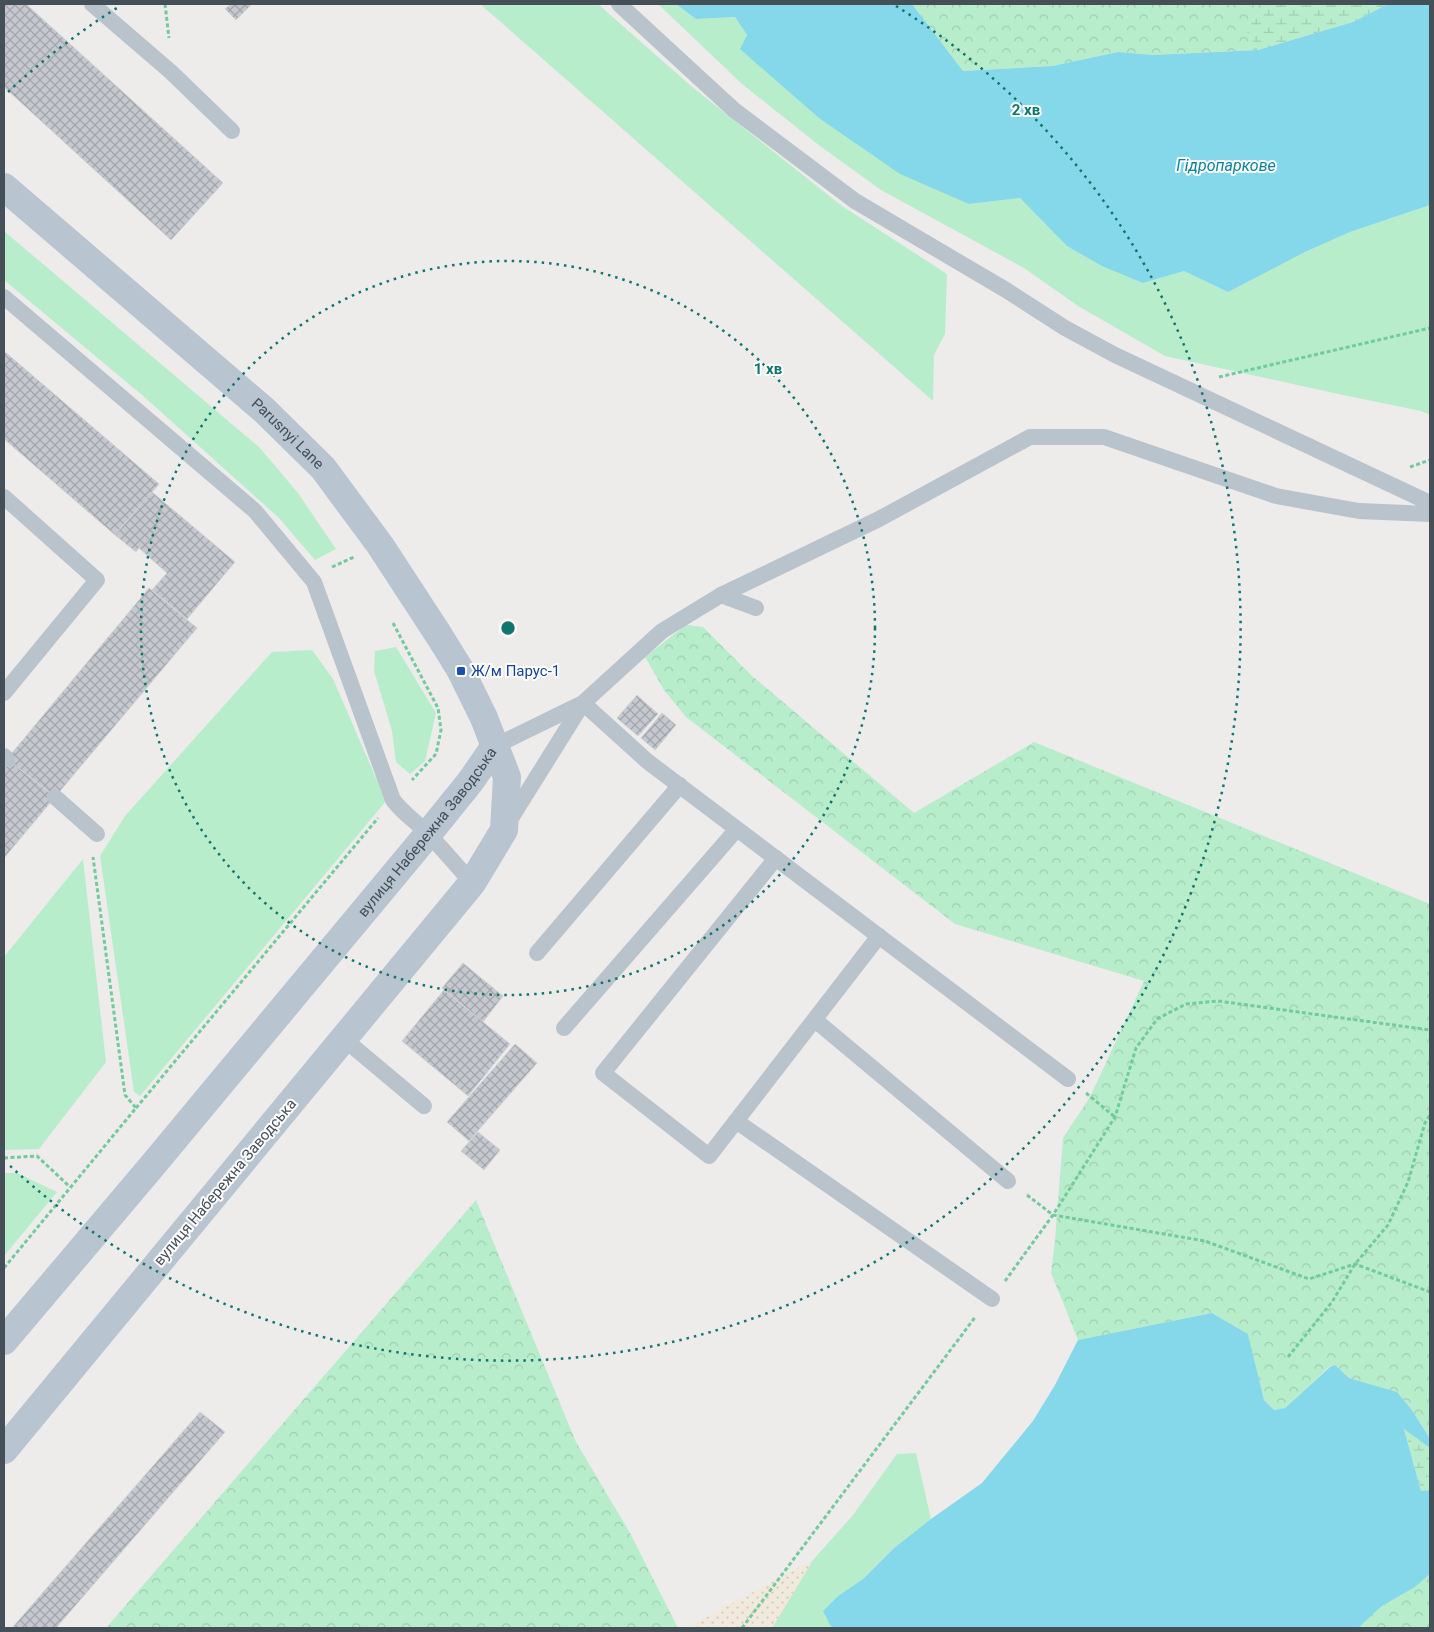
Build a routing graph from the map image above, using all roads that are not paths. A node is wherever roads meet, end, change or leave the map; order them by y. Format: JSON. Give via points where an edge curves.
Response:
{"nodes":[{"id":1,"x":92,"y":4,"type":"edge"},
{"id":2,"x":619,"y":4,"type":"edge"},
{"id":3,"x":232,"y":131,"type":"dead end"},
{"id":4,"x":4,"y":188,"type":"edge"},
{"id":5,"x":4,"y":297,"type":"edge"},
{"id":6,"x":4,"y":497,"type":"edge"},
{"id":7,"x":1430,"y":503,"type":"edge"},
{"id":8,"x":1430,"y":514,"type":"edge"},
{"id":9,"x":721,"y":595,"type":"junction"},
{"id":10,"x":756,"y":608,"type":"dead end"},
{"id":11,"x":4,"y":694,"type":"edge"},
{"id":12,"x":583,"y":703,"type":"junction"},
{"id":13,"x":495,"y":746,"type":"junction"},
{"id":14,"x":680,"y":785,"type":"junction"},
{"id":15,"x":55,"y":797,"type":"dead end"},
{"id":16,"x":737,"y":828,"type":"junction"},
{"id":17,"x":504,"y":830,"type":"junction"},
{"id":18,"x":97,"y":834,"type":"dead end"},
{"id":19,"x":428,"y":834,"type":"junction"},
{"id":20,"x":776,"y":858,"type":"junction"},
{"id":21,"x":472,"y":883,"type":"junction"},
{"id":22,"x":879,"y":936,"type":"junction"},
{"id":23,"x":537,"y":953,"type":"dead end"},
{"id":24,"x":814,"y":1020,"type":"junction"},
{"id":25,"x":564,"y":1028,"type":"dead end"},
{"id":26,"x":344,"y":1039,"type":"junction"},
{"id":27,"x":1068,"y":1079,"type":"road end"},
{"id":28,"x":424,"y":1106,"type":"dead end"},
{"id":29,"x":736,"y":1121,"type":"junction"},
{"id":30,"x":1008,"y":1181,"type":"road end"},
{"id":31,"x":992,"y":1299,"type":"road end"},
{"id":32,"x":4,"y":1341,"type":"edge"},
{"id":33,"x":4,"y":1450,"type":"edge"}],
"edges":[{"from":1,"to":3,"type":"lane","via":[[171,72]]},
{"from":2,"to":7,"type":"lane","via":[[734,110],[856,201],[1065,328]]},
{"from":4,"to":13,"type":"street","name":"Parusnyi Lane","via":[[264,410],[322,468],[380,544],[440,637],[475,698]]},
{"from":5,"to":19,"type":"lane","via":[[255,511],[314,582],[393,800]]},
{"from":6,"to":11,"type":"lane","via":[[97,580]]},
{"from":8,"to":9,"type":"lane","via":[[1359,512],[1276,496],[1104,437],[1030,437],[879,519]]},
{"from":9,"to":10,"type":"lane"},
{"from":9,"to":12,"type":"lane","via":[[662,631]]},
{"from":12,"to":13,"type":"lane"},
{"from":12,"to":14,"type":"lane","via":[[647,761]]},
{"from":12,"to":17,"type":"lane"},
{"from":13,"to":17,"type":"street","name":"вулиця Набережна Заводська","via":[[507,777]]},
{"from":13,"to":19,"type":"street","name":"вулиця Набережна Заводська"},
{"from":14,"to":16,"type":"lane"},
{"from":14,"to":23,"type":"lane"},
{"from":15,"to":18,"type":"lane"},
{"from":16,"to":20,"type":"lane"},
{"from":16,"to":25,"type":"lane"},
{"from":17,"to":21,"type":"street","name":"вулиця Набережна Заводська"},
{"from":19,"to":21,"type":"lane"},
{"from":19,"to":32,"type":"street","name":"вулиця Набережна Заводська"},
{"from":20,"to":22,"type":"lane"},
{"from":20,"to":29,"type":"lane","via":[[603,1073],[709,1156]]},
{"from":21,"to":26,"type":"street","name":"вулиця Набережна Заводська"},
{"from":22,"to":24,"type":"lane"},
{"from":22,"to":27,"type":"lane"},
{"from":24,"to":29,"type":"lane"},
{"from":24,"to":30,"type":"lane"},
{"from":26,"to":28,"type":"lane"},
{"from":26,"to":33,"type":"street","name":"вулиця Набережна Заводська"},
{"from":29,"to":31,"type":"lane"}]}
